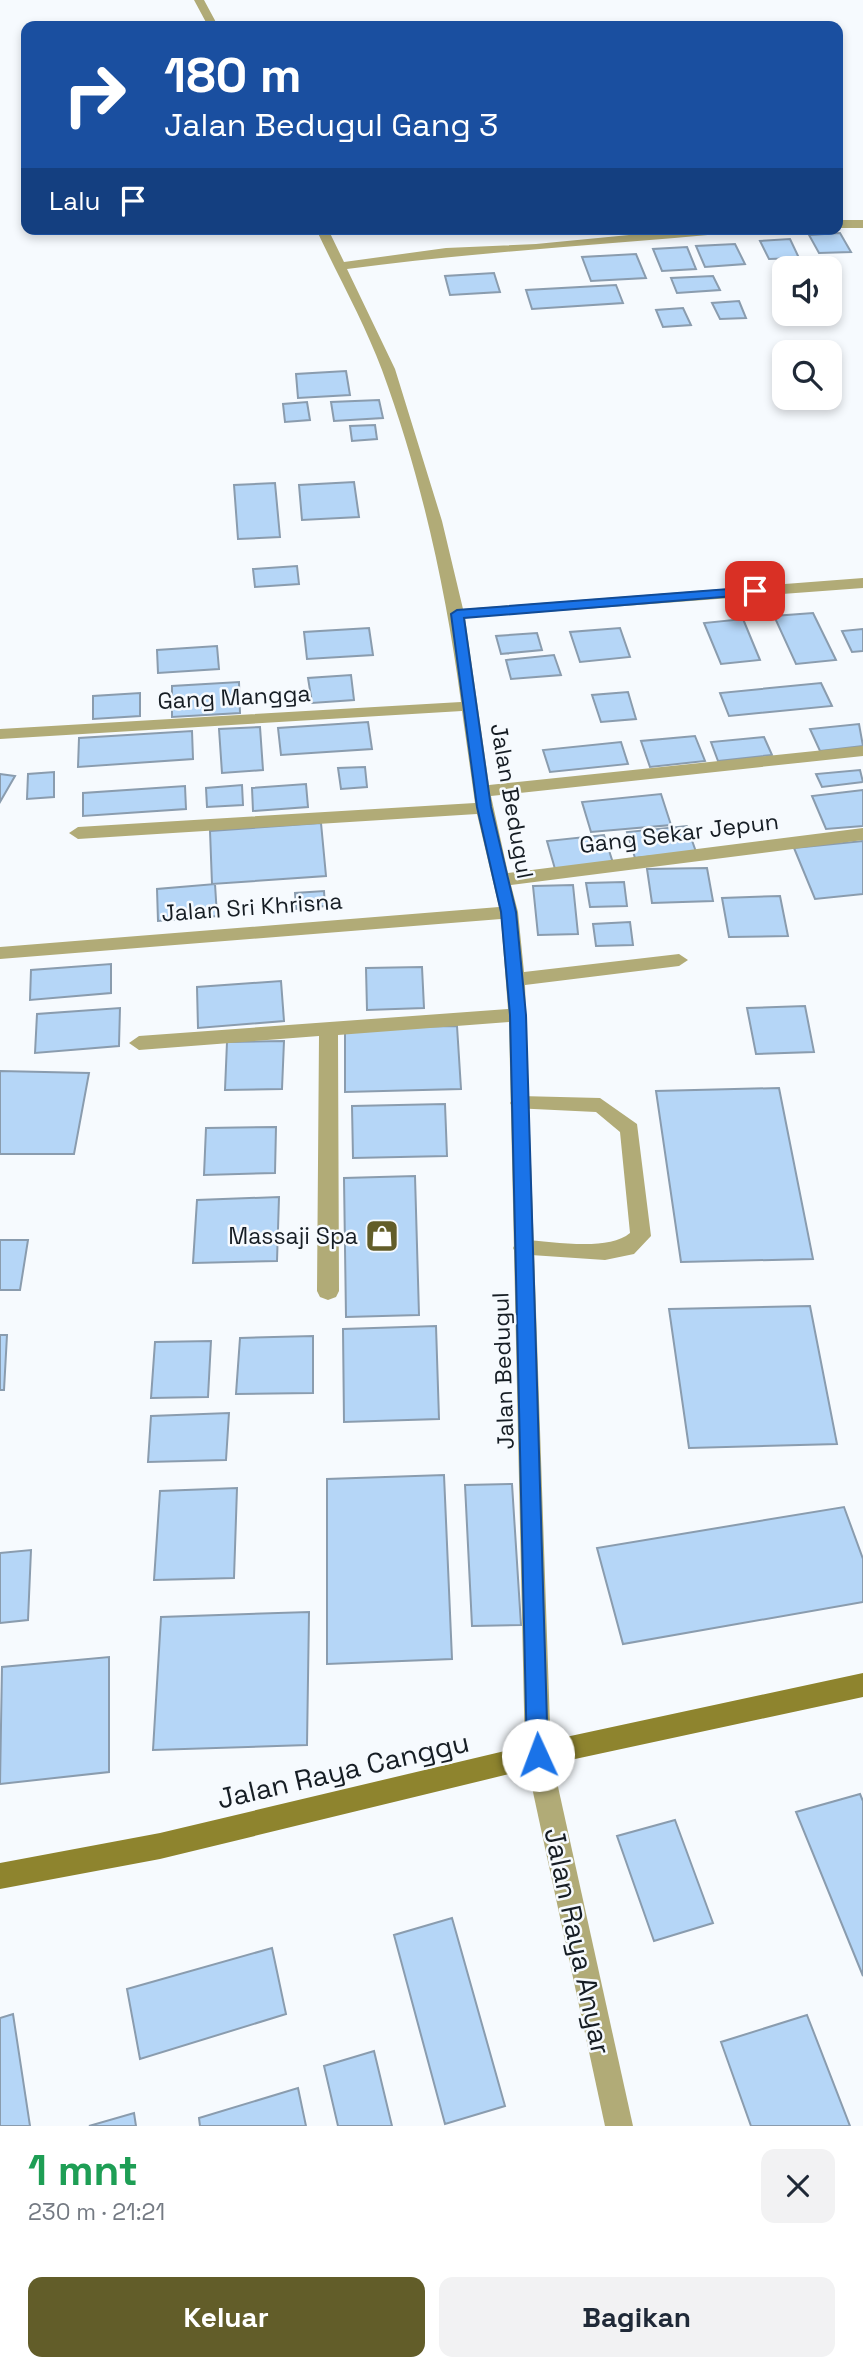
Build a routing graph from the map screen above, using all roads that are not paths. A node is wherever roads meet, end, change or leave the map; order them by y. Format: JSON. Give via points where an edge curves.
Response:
{"nodes":[{"id":1,"x":199,"y":0,"type":"edge"},
{"id":2,"x":210,"y":21,"type":"edge"},
{"id":3,"x":843,"y":224,"type":"edge"},
{"id":4,"x":863,"y":224,"type":"edge"},
{"id":5,"x":325,"y":235,"type":"edge"},
{"id":6,"x":665,"y":235,"type":"edge"},
{"id":7,"x":342,"y":266,"type":"junction"},
{"id":8,"x":863,"y":583,"type":"edge"},
{"id":9,"x":457,"y":614,"type":"junction"},
{"id":10,"x":470,"y":706,"type":"junction"},
{"id":11,"x":0,"y":734,"type":"edge"},
{"id":12,"x":863,"y":751,"type":"edge"},
{"id":13,"x":483,"y":799,"type":"junction"},
{"id":14,"x":78,"y":832,"type":"dead end"},
{"id":15,"x":863,"y":834,"type":"edge"},
{"id":16,"x":501,"y":880,"type":"junction"},
{"id":17,"x":509,"y":912,"type":"junction"},
{"id":18,"x":0,"y":953,"type":"edge"},
{"id":19,"x":679,"y":960,"type":"dead end"},
{"id":20,"x":515,"y":979,"type":"junction"},
{"id":21,"x":518,"y":1015,"type":"junction"},
{"id":22,"x":329,"y":1027,"type":"junction"},
{"id":23,"x":139,"y":1043,"type":"dead end"},
{"id":24,"x":520,"y":1103,"type":"junction"},
{"id":25,"x":523,"y":1248,"type":"junction"},
{"id":26,"x":328,"y":1291,"type":"dead end"},
{"id":27,"x":863,"y":1685,"type":"edge"},
{"id":28,"x":538,"y":1755,"type":"junction"},
{"id":29,"x":0,"y":1876,"type":"edge"},
{"id":30,"x":620,"y":2126,"type":"edge"}],
"edges":[{"from":1,"to":2,"type":"street"},
{"from":3,"to":4,"type":"street"},
{"from":5,"to":7,"type":"street","name":"Jalan Bedugul"},
{"from":6,"to":7,"type":"street","via":[[446,252]]},
{"from":7,"to":9,"type":"street","name":"Jalan Bedugul","via":[[388,369],[435,521]]},
{"from":8,"to":9,"type":"street"},
{"from":9,"to":10,"type":"street","name":"Jalan Bedugul"},
{"from":10,"to":11,"type":"street","name":"Gang Mangga"},
{"from":10,"to":13,"type":"street","name":"Jalan Bedugul"},
{"from":12,"to":13,"type":"street"},
{"from":13,"to":14,"type":"street"},
{"from":13,"to":16,"type":"street","name":"Jalan Bedugul"},
{"from":15,"to":16,"type":"street","name":"Gang Sekar Jepun"},
{"from":16,"to":17,"type":"street","name":"Jalan Bedugul"},
{"from":17,"to":18,"type":"street","name":"Jalan Sri Khrisna"},
{"from":17,"to":20,"type":"street","name":"Jalan Bedugul"},
{"from":19,"to":20,"type":"street"},
{"from":20,"to":21,"type":"street","name":"Jalan Bedugul"},
{"from":21,"to":22,"type":"street"},
{"from":21,"to":24,"type":"street","name":"Jalan Bedugul"},
{"from":22,"to":23,"type":"street"},
{"from":22,"to":26,"type":"street"},
{"from":24,"to":25,"type":"street","name":"Jalan Bedugul"},
{"from":24,"to":25,"type":"street","via":[[600,1105],[630,1129],[640,1236],[627,1248],[605,1252]]},
{"from":25,"to":28,"type":"street","name":"Jalan Bedugul"},
{"from":27,"to":28,"type":"main road","name":"Jalan Raya Canggu"},
{"from":28,"to":29,"type":"main road","name":"Jalan Raya Canggu","via":[[160,1846]]},
{"from":28,"to":30,"type":"street","name":"Jalan Raya Anyar"}]}
